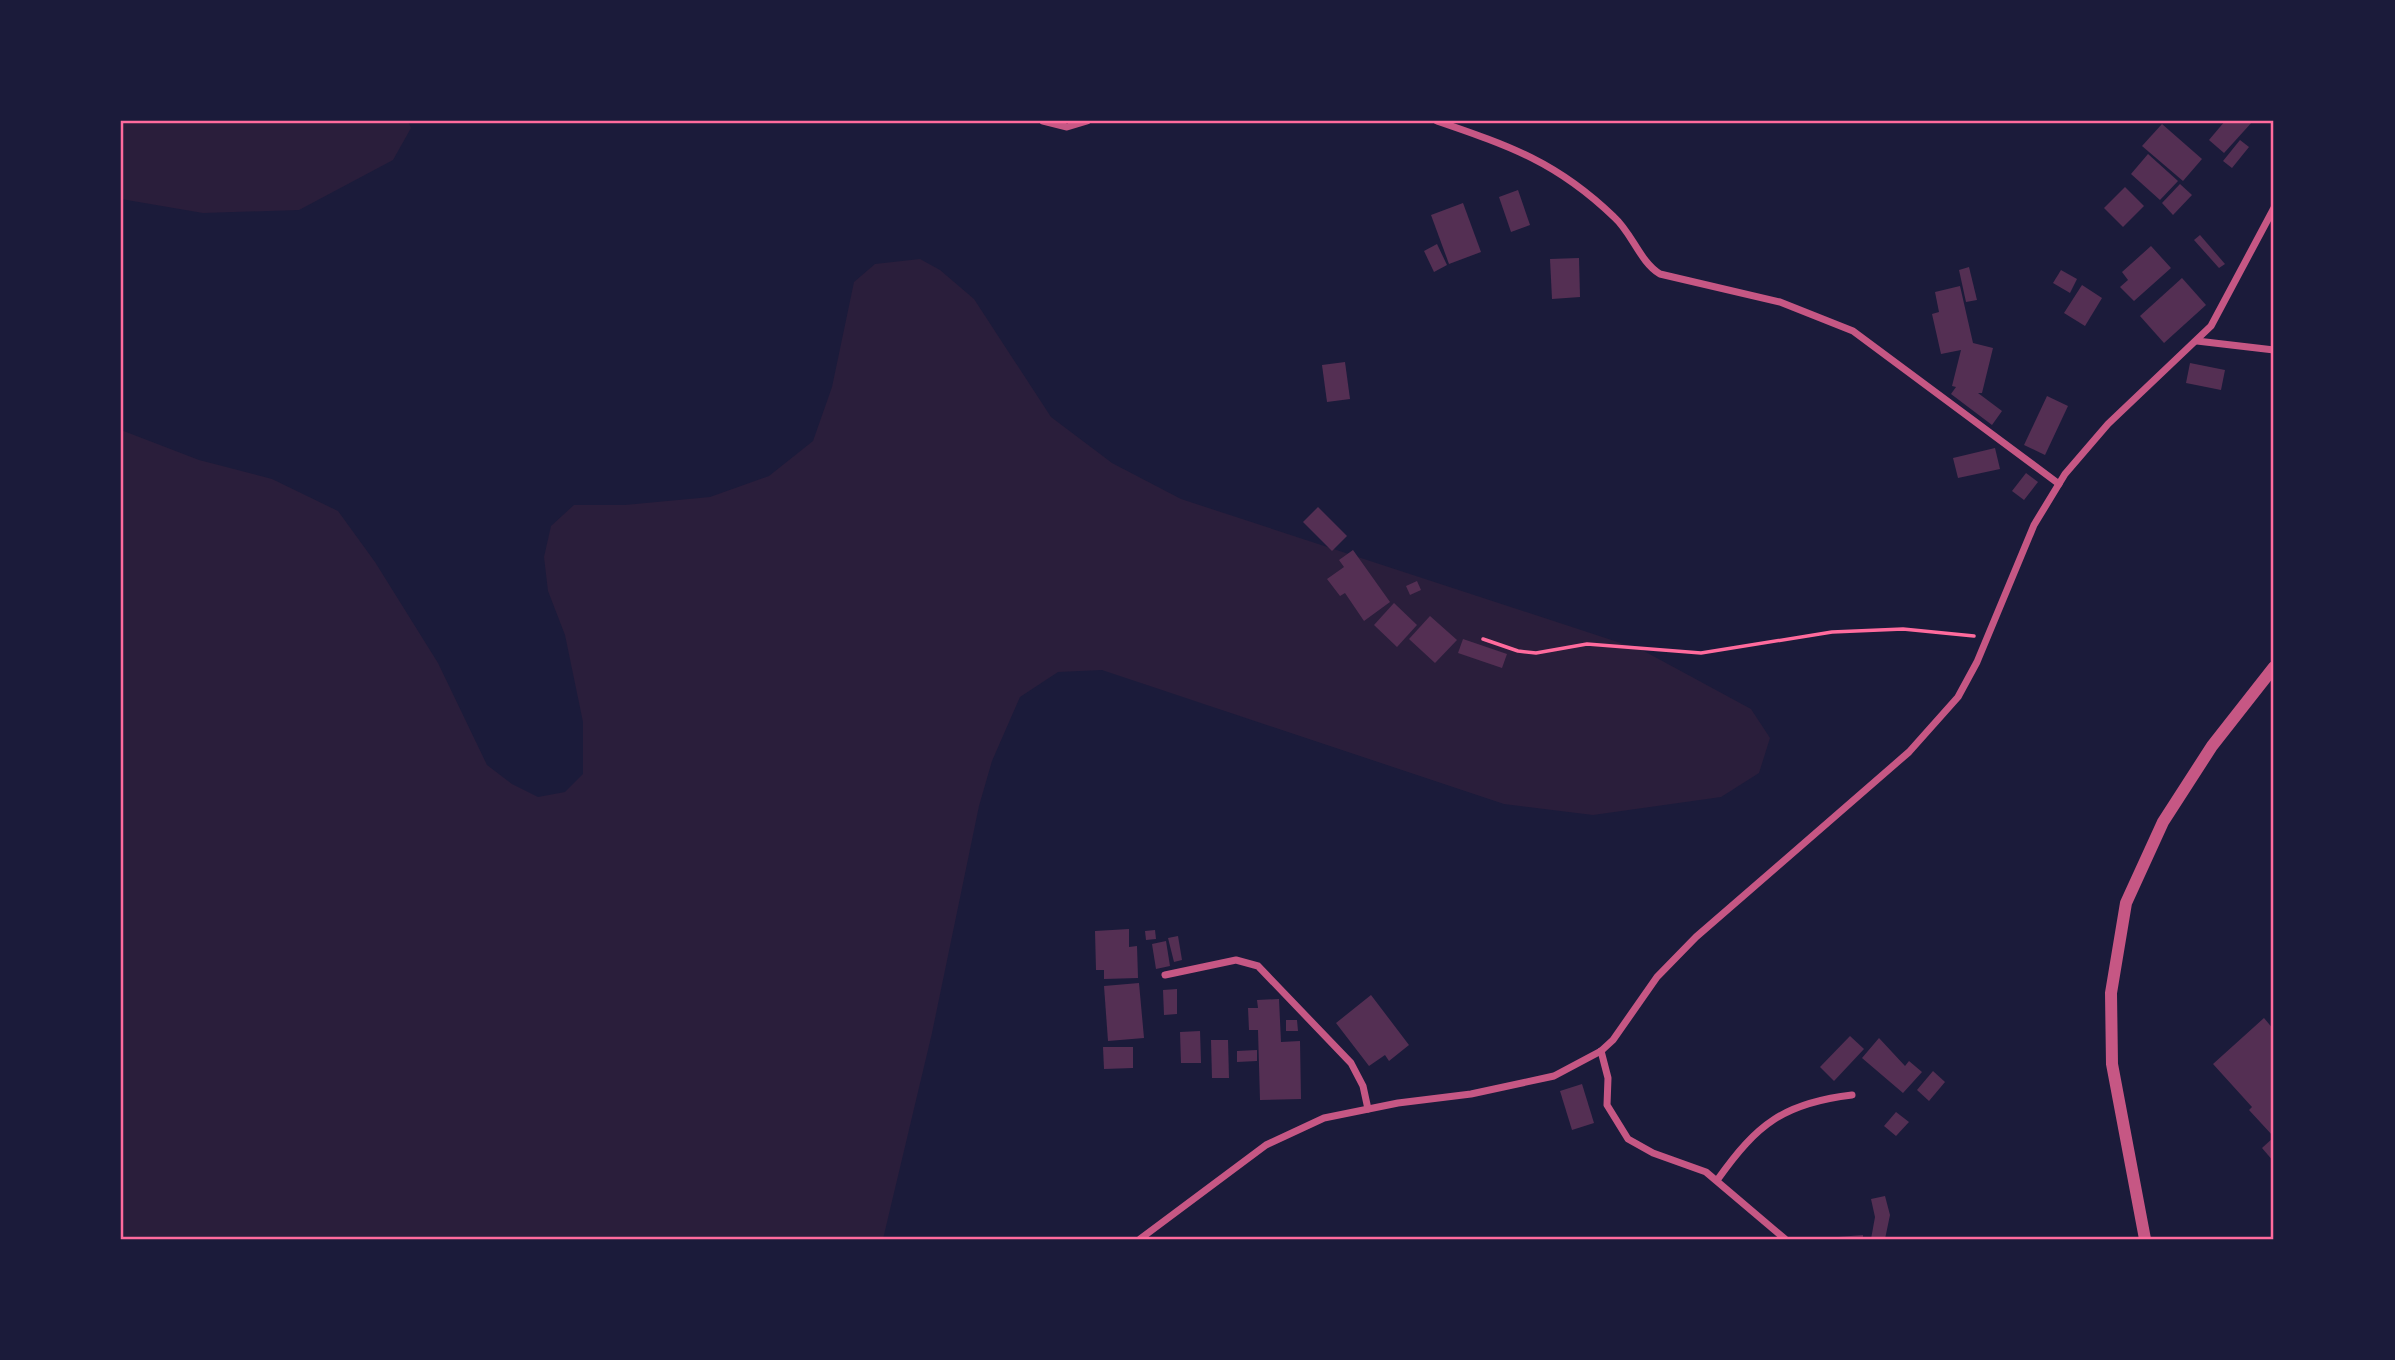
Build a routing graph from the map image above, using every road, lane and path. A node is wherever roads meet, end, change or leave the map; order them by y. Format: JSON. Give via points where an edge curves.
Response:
{"nodes":[{"id":1,"x":1043,"y":121,"type":"edge"},
{"id":2,"x":1087,"y":121,"type":"edge"},
{"id":3,"x":1437,"y":121,"type":"edge"},
{"id":4,"x":2274,"y":208,"type":"edge"},
{"id":5,"x":2197,"y":341,"type":"junction"},
{"id":6,"x":2274,"y":350,"type":"edge"},
{"id":7,"x":2059,"y":484,"type":"junction"},
{"id":8,"x":1483,"y":639,"type":"dead end"},
{"id":9,"x":1986,"y":639,"type":"junction"},
{"id":10,"x":2274,"y":667,"type":"edge"},
{"id":11,"x":1165,"y":975,"type":"dead end"},
{"id":12,"x":1601,"y":1051,"type":"junction"},
{"id":13,"x":1852,"y":1095,"type":"dead end"},
{"id":14,"x":1368,"y":1109,"type":"junction"},
{"id":15,"x":1718,"y":1180,"type":"junction"},
{"id":16,"x":1140,"y":1239,"type":"edge"},
{"id":17,"x":1785,"y":1239,"type":"edge"},
{"id":18,"x":2145,"y":1239,"type":"edge"}],
"edges":[{"from":1,"to":2,"type":"street","via":[[1067,127]]},
{"from":3,"to":7,"type":"street","via":[[1533,156],[1568,178],[1626,228],[1651,269],[1660,275],[1780,302],[1853,331]]},
{"from":4,"to":5,"type":"street","via":[[2211,326]]},
{"from":5,"to":6,"type":"street"},
{"from":5,"to":7,"type":"street","via":[[2108,424]]},
{"from":7,"to":9,"type":"street","via":[[2034,525]]},
{"from":8,"to":9,"type":"path","via":[[1536,653],[1587,644],[1701,653],[1832,632],[1903,629]]},
{"from":9,"to":12,"type":"street","via":[[1958,697],[1909,752],[1696,937],[1657,977]]},
{"from":10,"to":18,"type":"street","via":[[2212,746],[2163,822],[2126,903],[2111,993],[2112,1063]]},
{"from":11,"to":14,"type":"street","via":[[1236,960],[1258,966],[1351,1063]]},
{"from":12,"to":14,"type":"street","via":[[1554,1076]]},
{"from":12,"to":15,"type":"street","via":[[1608,1078],[1607,1105],[1628,1139]]},
{"from":13,"to":15,"type":"street","via":[[1798,1104],[1743,1143]]},
{"from":14,"to":16,"type":"street","via":[[1324,1118],[1266,1145]]},
{"from":15,"to":17,"type":"street"}]}
